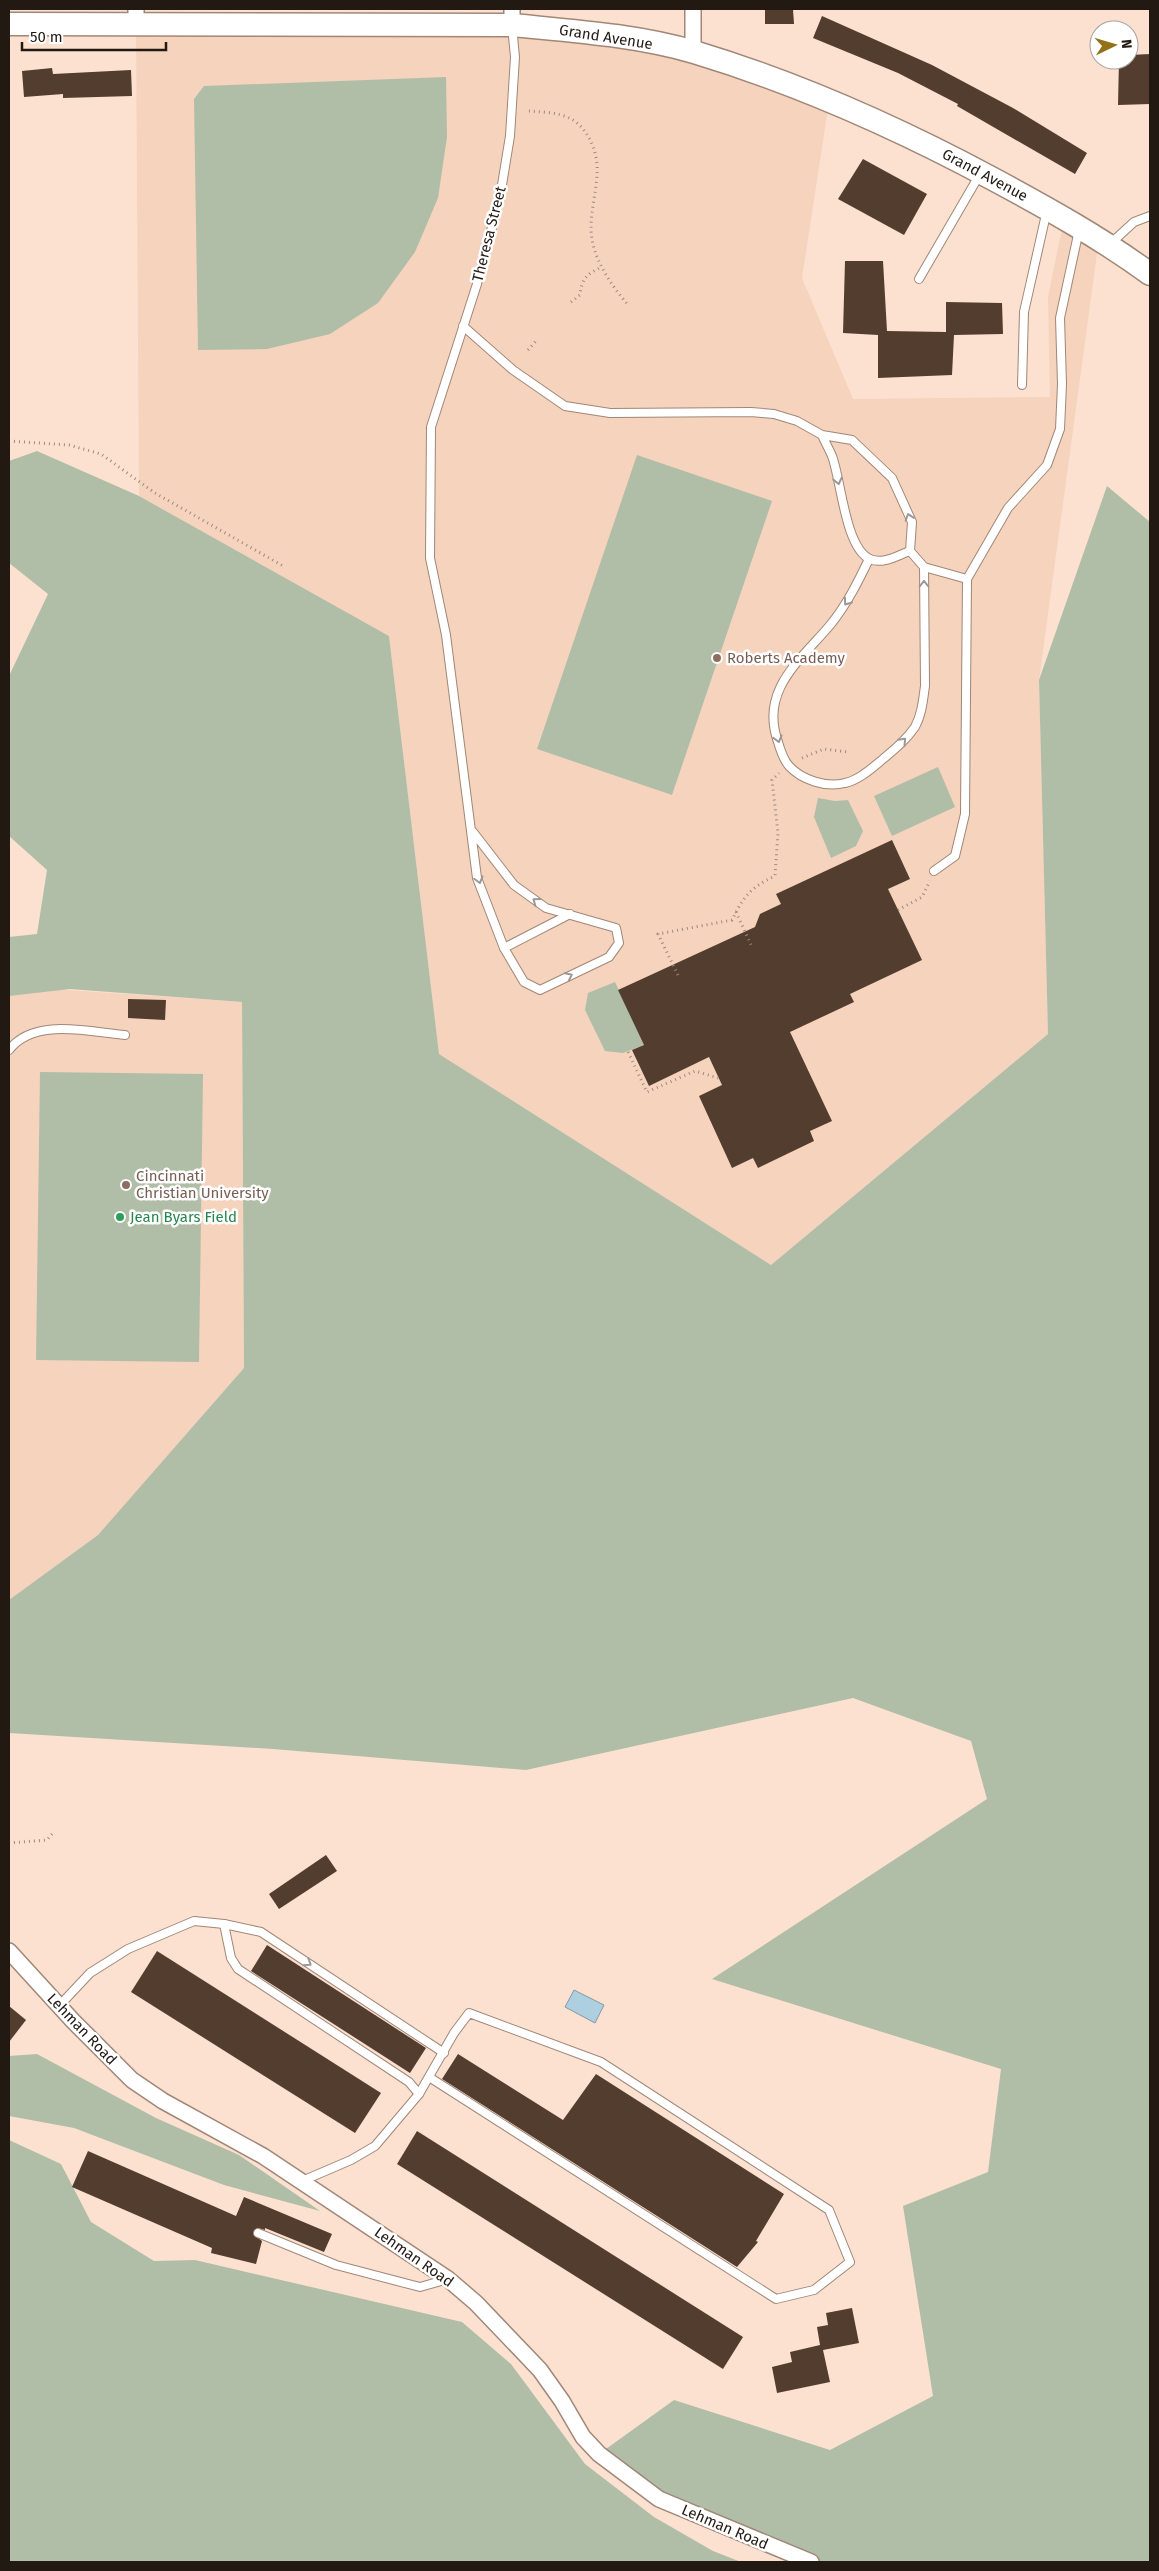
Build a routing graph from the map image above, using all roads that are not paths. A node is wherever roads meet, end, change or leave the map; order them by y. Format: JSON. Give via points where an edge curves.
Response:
{"nodes":[{"id":1,"x":693,"y":9,"type":"edge"},
{"id":2,"x":136,"y":16,"type":"edge"},
{"id":3,"x":512,"y":17,"type":"edge"},
{"id":4,"x":9,"y":24,"type":"edge"},
{"id":5,"x":693,"y":52,"type":"junction"},
{"id":6,"x":981,"y":172,"type":"junction"},
{"id":7,"x":1047,"y":208,"type":"junction"},
{"id":8,"x":1150,"y":216,"type":"edge"},
{"id":9,"x":1080,"y":228,"type":"junction"},
{"id":10,"x":1109,"y":245,"type":"junction"},
{"id":11,"x":1150,"y":274,"type":"edge"},
{"id":12,"x":919,"y":279,"type":"dead end"},
{"id":13,"x":463,"y":326,"type":"junction"},
{"id":14,"x":1022,"y":385,"type":"dead end"},
{"id":15,"x":822,"y":435,"type":"junction"},
{"id":16,"x":910,"y":550,"type":"junction"},
{"id":17,"x":869,"y":559,"type":"junction"},
{"id":18,"x":924,"y":566,"type":"junction"},
{"id":19,"x":967,"y":579,"type":"junction"},
{"id":20,"x":473,"y":832,"type":"junction"},
{"id":21,"x":934,"y":871,"type":"road end"},
{"id":22,"x":570,"y":914,"type":"junction"},
{"id":23,"x":504,"y":948,"type":"junction"},
{"id":24,"x":125,"y":1035,"type":"dead end"},
{"id":25,"x":9,"y":1050,"type":"edge"},
{"id":26,"x":224,"y":1924,"type":"junction"},
{"id":27,"x":9,"y":1951,"type":"edge"},
{"id":28,"x":60,"y":2006,"type":"junction"},
{"id":29,"x":444,"y":2052,"type":"junction"},
{"id":30,"x":429,"y":2077,"type":"junction"},
{"id":31,"x":419,"y":2094,"type":"junction"},
{"id":32,"x":302,"y":2181,"type":"junction"},
{"id":33,"x":258,"y":2233,"type":"dead end"},
{"id":34,"x":448,"y":2279,"type":"junction"},
{"id":35,"x":810,"y":2562,"type":"edge"}],
"edges":[{"from":1,"to":5,"type":"street"},
{"from":2,"to":3,"type":"street","name":"Grand Avenue"},
{"from":2,"to":4,"type":"street","name":"Grand Avenue"},
{"from":3,"to":5,"type":"street","name":"Grand Avenue"},
{"from":3,"to":13,"type":"lane","name":"Theresa Street","via":[[515,57],[500,197]]},
{"from":5,"to":6,"type":"street","name":"Grand Avenue","via":[[862,115]]},
{"from":6,"to":7,"type":"street","name":"Grand Avenue"},
{"from":6,"to":12,"type":"lane"},
{"from":7,"to":9,"type":"street","name":"Grand Avenue"},
{"from":7,"to":14,"type":"lane","via":[[1024,312]]},
{"from":8,"to":10,"type":"lane","via":[[1134,222]]},
{"from":9,"to":10,"type":"street","name":"Grand Avenue"},
{"from":9,"to":19,"type":"lane","via":[[1060,318],[1060,429],[1047,465],[1008,508]]},
{"from":10,"to":11,"type":"street","name":"Grand Avenue"},
{"from":13,"to":15,"type":"lane","via":[[513,370],[565,406],[610,413],[774,414],[797,421]]},
{"from":13,"to":20,"type":"lane","name":"Theresa Street","via":[[431,427],[430,558],[446,635]]},
{"from":16,"to":15,"type":"lane","one_way":true,"via":[[912,522],[892,478],[852,440]]},
{"from":15,"to":17,"type":"lane","one_way":true,"via":[[832,456],[857,546]]},
{"from":16,"to":17,"type":"lane","via":[[883,561]]},
{"from":16,"to":18,"type":"lane"},
{"from":17,"to":18,"type":"lane","one_way":true,"via":[[852,594],[791,667],[778,691],[774,713],[777,740],[789,766],[811,781],[829,785],[846,783],[864,773],[904,742],[916,725],[923,706],[925,686]]},
{"from":18,"to":19,"type":"lane"},
{"from":19,"to":21,"type":"lane","via":[[965,814],[955,856]]},
{"from":22,"to":20,"type":"lane","one_way":true,"via":[[546,908],[514,885]]},
{"from":20,"to":23,"type":"lane","name":"Theresa Street","one_way":true,"via":[[477,878]]},
{"from":22,"to":23,"type":"lane"},
{"from":23,"to":22,"type":"lane","name":"Theresa Street","one_way":true,"via":[[524,982],[540,990],[609,957],[619,944],[616,928]]},
{"from":24,"to":25,"type":"lane","via":[[44,1029],[16,1041]]},
{"from":26,"to":28,"type":"lane","via":[[194,1921],[128,1949],[90,1972]]},
{"from":26,"to":29,"type":"lane","one_way":true,"via":[[261,1932]]},
{"from":26,"to":31,"type":"lane","via":[[231,1958],[238,1969],[409,2082]]},
{"from":27,"to":28,"type":"street","name":"Lehman Road"},
{"from":28,"to":32,"type":"street","name":"Lehman Road","via":[[132,2080]]},
{"from":29,"to":30,"type":"lane"},
{"from":29,"to":30,"type":"lane","via":[[469,2013],[600,2062],[829,2210],[850,2262],[814,2290],[776,2299]]},
{"from":30,"to":31,"type":"lane"},
{"from":31,"to":32,"type":"lane","via":[[375,2146]]},
{"from":32,"to":34,"type":"street","name":"Lehman Road"},
{"from":33,"to":34,"type":"lane","via":[[336,2265],[420,2287]]},
{"from":34,"to":35,"type":"street","name":"Lehman Road","via":[[476,2303],[540,2370],[583,2437],[599,2454],[659,2499]]}]}
